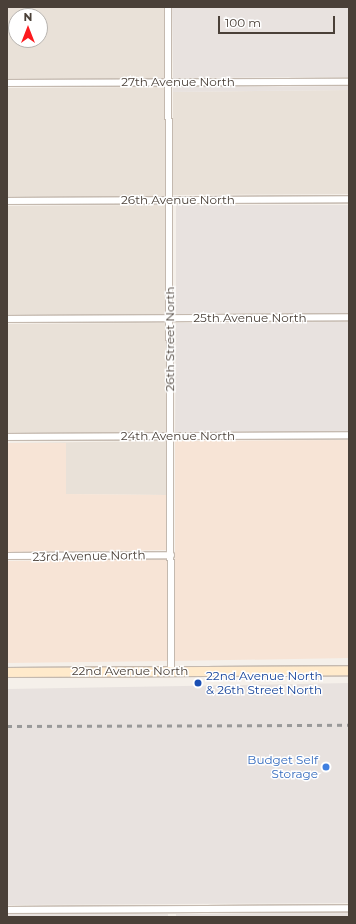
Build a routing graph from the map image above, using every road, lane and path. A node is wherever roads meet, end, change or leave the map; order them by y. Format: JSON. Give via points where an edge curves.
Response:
{"nodes":[{"id":1,"x":168,"y":7,"type":"edge"},
{"id":2,"x":169,"y":82,"type":"junction"},
{"id":3,"x":349,"y":82,"type":"edge"},
{"id":4,"x":7,"y":83,"type":"edge"},
{"id":5,"x":349,"y":199,"type":"edge"},
{"id":6,"x":169,"y":200,"type":"junction"},
{"id":7,"x":7,"y":201,"type":"edge"},
{"id":8,"x":349,"y":317,"type":"edge"},
{"id":9,"x":170,"y":318,"type":"junction"},
{"id":10,"x":7,"y":319,"type":"edge"},
{"id":11,"x":349,"y":435,"type":"edge"},
{"id":12,"x":170,"y":436,"type":"junction"},
{"id":13,"x":7,"y":437,"type":"edge"},
{"id":14,"x":171,"y":555,"type":"junction"},
{"id":15,"x":7,"y":556,"type":"edge"},
{"id":16,"x":171,"y":670,"type":"junction"},
{"id":17,"x":349,"y":670,"type":"edge"},
{"id":18,"x":7,"y":672,"type":"edge"},
{"id":19,"x":349,"y":908,"type":"edge"},
{"id":20,"x":7,"y":910,"type":"edge"},
{"id":21,"x":172,"y":910,"type":"junction"},
{"id":22,"x":172,"y":917,"type":"edge"}],
"edges":[{"from":1,"to":2,"type":"street","name":"26th Street North"},
{"from":2,"to":3,"type":"street","name":"27th Avenue North"},
{"from":2,"to":4,"type":"street","name":"27th Avenue North"},
{"from":2,"to":6,"type":"street","name":"26th Street North"},
{"from":5,"to":6,"type":"street","name":"26th Avenue North"},
{"from":6,"to":7,"type":"street","name":"26th Avenue North"},
{"from":6,"to":9,"type":"street","name":"26th Street North"},
{"from":8,"to":9,"type":"street","name":"25th Avenue North"},
{"from":9,"to":10,"type":"street","name":"25th Avenue North"},
{"from":9,"to":12,"type":"street","name":"26th Street North"},
{"from":11,"to":12,"type":"street","name":"24th Avenue North"},
{"from":12,"to":13,"type":"street","name":"24th Avenue North"},
{"from":12,"to":14,"type":"street","name":"26th Street North"},
{"from":14,"to":15,"type":"street","name":"23rd Avenue North"},
{"from":14,"to":16,"type":"street","name":"26th Street North"},
{"from":16,"to":17,"type":"main road","name":"22nd Avenue North"},
{"from":16,"to":18,"type":"main road","name":"22nd Avenue North"},
{"from":19,"to":21,"type":"street"},
{"from":20,"to":21,"type":"street"},
{"from":21,"to":22,"type":"street"}]}
